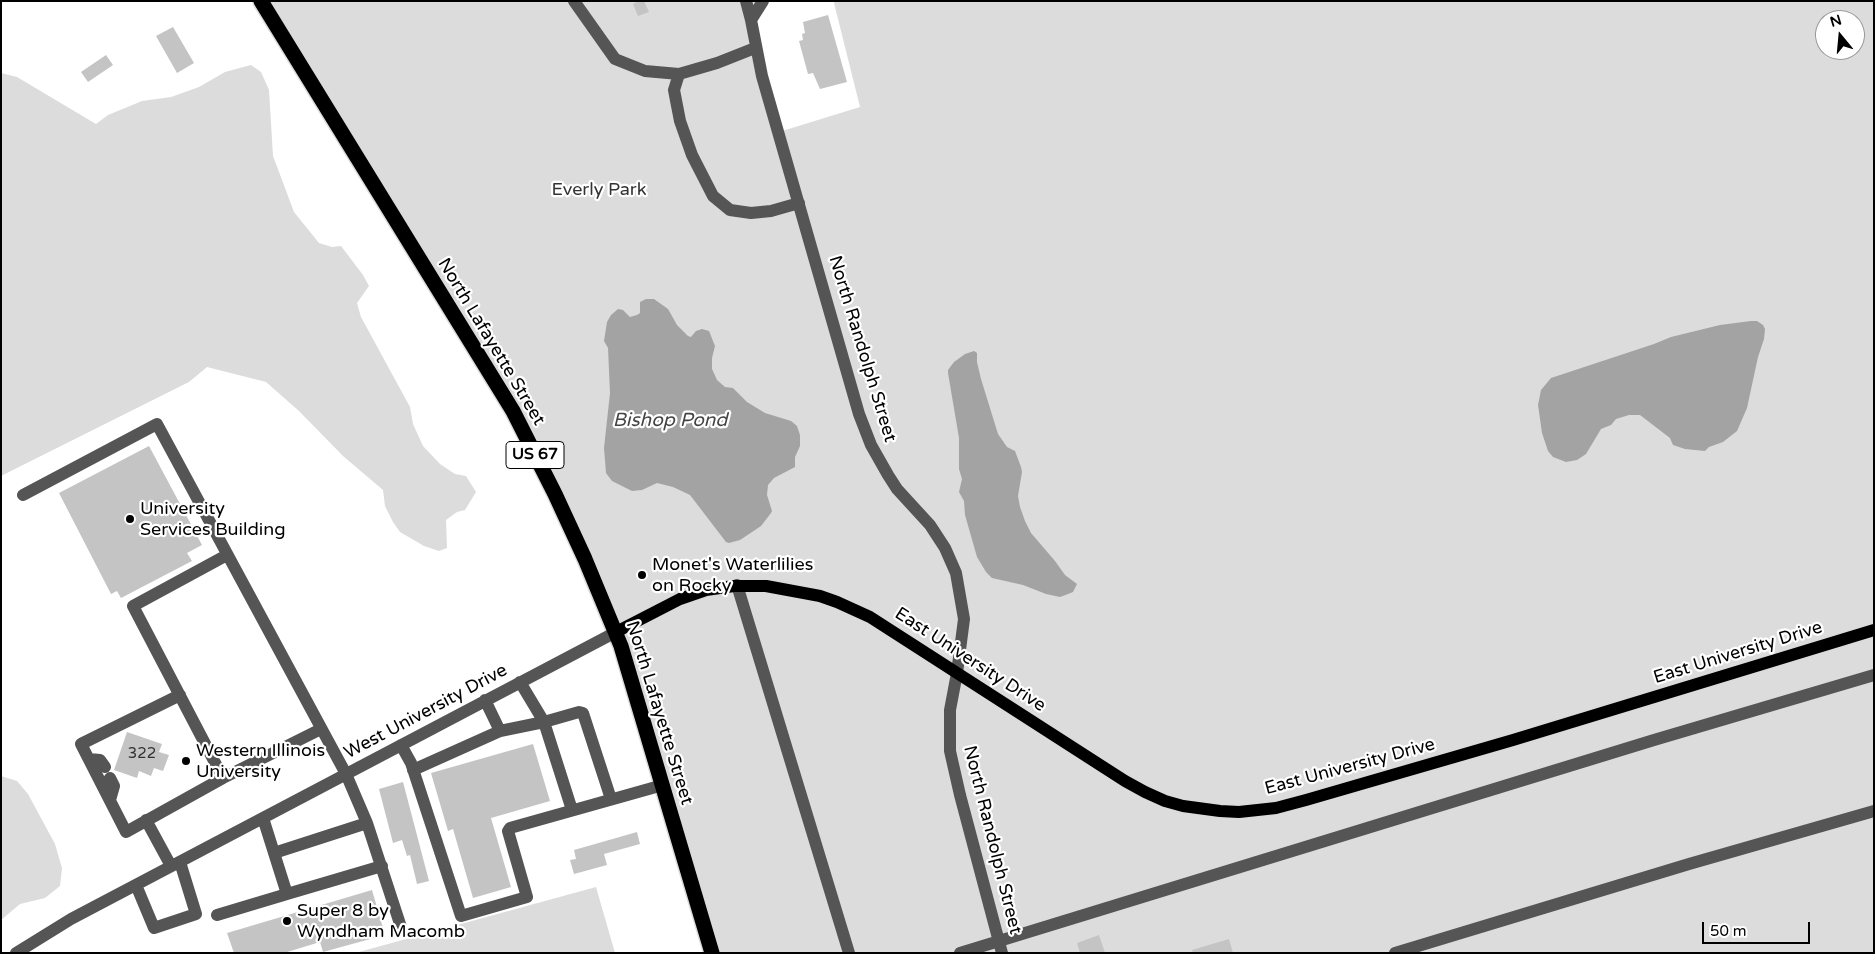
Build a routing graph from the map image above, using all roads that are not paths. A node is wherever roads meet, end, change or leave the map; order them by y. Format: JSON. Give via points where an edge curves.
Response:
{"nodes":[{"id":1,"x":262,"y":1,"type":"edge"},
{"id":2,"x":574,"y":1,"type":"edge"},
{"id":3,"x":746,"y":1,"type":"edge"},
{"id":4,"x":763,"y":1,"type":"edge"},
{"id":5,"x":751,"y":20,"type":"junction"},
{"id":6,"x":755,"y":48,"type":"junction"},
{"id":7,"x":680,"y":74,"type":"junction"},
{"id":8,"x":799,"y":203,"type":"junction"},
{"id":9,"x":23,"y":495,"type":"dead end"},
{"id":10,"x":227,"y":555,"type":"junction"},
{"id":11,"x":737,"y":585,"type":"junction"},
{"id":12,"x":1874,"y":630,"type":"edge"},
{"id":13,"x":616,"y":632,"type":"junction"},
{"id":14,"x":957,"y":673,"type":"junction"},
{"id":15,"x":1874,"y":675,"type":"edge"},
{"id":16,"x":520,"y":682,"type":"junction"},
{"id":17,"x":180,"y":695,"type":"junction"},
{"id":18,"x":485,"y":700,"type":"junction"},
{"id":19,"x":544,"y":722,"type":"junction"},
{"id":20,"x":321,"y":729,"type":"junction"},
{"id":21,"x":500,"y":731,"type":"junction"},
{"id":22,"x":401,"y":745,"type":"junction"},
{"id":23,"x":90,"y":760,"type":"junction"},
{"id":24,"x":413,"y":770,"type":"junction"},
{"id":25,"x":346,"y":774,"type":"junction"},
{"id":26,"x":223,"y":778,"type":"junction"},
{"id":27,"x":663,"y":785,"type":"junction"},
{"id":28,"x":611,"y":799,"type":"junction"},
{"id":29,"x":110,"y":800,"type":"junction"},
{"id":30,"x":572,"y":810,"type":"junction"},
{"id":31,"x":1874,"y":811,"type":"edge"},
{"id":32,"x":263,"y":818,"type":"junction"},
{"id":33,"x":146,"y":820,"type":"junction"},
{"id":34,"x":367,"y":823,"type":"junction"},
{"id":35,"x":274,"y":853,"type":"junction"},
{"id":36,"x":176,"y":864,"type":"junction"},
{"id":37,"x":382,"y":866,"type":"junction"},
{"id":38,"x":136,"y":885,"type":"junction"},
{"id":39,"x":287,"y":894,"type":"junction"},
{"id":40,"x":217,"y":914,"type":"dead end"},
{"id":41,"x":401,"y":927,"type":"dead end"},
{"id":42,"x":1001,"y":947,"type":"edge"},
{"id":43,"x":16,"y":953,"type":"edge"},
{"id":44,"x":712,"y":953,"type":"edge"},
{"id":45,"x":849,"y":953,"type":"edge"},
{"id":46,"x":960,"y":953,"type":"edge"},
{"id":47,"x":1395,"y":953,"type":"edge"}],
"edges":[{"from":1,"to":13,"type":"highway","name":"North Lafayette Street","number":"US 67","via":[[513,411]]},
{"from":2,"to":7,"type":"street","via":[[615,59],[645,71]]},
{"from":3,"to":5,"type":"street","name":"North Randolph Street"},
{"from":4,"to":5,"type":"street"},
{"from":5,"to":6,"type":"street","name":"North Randolph Street"},
{"from":6,"to":7,"type":"street"},
{"from":6,"to":8,"type":"street","name":"North Randolph Street"},
{"from":7,"to":8,"type":"street","via":[[674,90],[680,121],[692,155],[713,196],[730,210],[751,213]]},
{"from":8,"to":14,"type":"street","name":"North Randolph Street","via":[[859,414],[871,445],[897,489],[930,524],[956,573],[964,619]]},
{"from":9,"to":10,"type":"street","via":[[157,424]]},
{"from":10,"to":17,"type":"street","via":[[133,606]]},
{"from":10,"to":20,"type":"street"},
{"from":11,"to":13,"type":"main road","name":"East University Drive","via":[[706,590],[680,599]]},
{"from":11,"to":14,"type":"main road","name":"East University Drive","via":[[784,588],[837,602],[870,618]]},
{"from":11,"to":45,"type":"street"},
{"from":12,"to":14,"type":"main road","name":"East University Drive","via":[[1300,802],[1239,812],[1183,806],[1145,792]]},
{"from":13,"to":16,"type":"street","name":"West University Drive"},
{"from":13,"to":27,"type":"highway","name":"North Lafayette Street","number":"US 67"},
{"from":14,"to":42,"type":"street","name":"North Randolph Street","via":[[950,710],[950,751]]},
{"from":15,"to":42,"type":"street","via":[[1645,742]]},
{"from":16,"to":18,"type":"street","name":"West University Drive"},
{"from":16,"to":19,"type":"street"},
{"from":17,"to":23,"type":"street","via":[[81,744]]},
{"from":17,"to":26,"type":"street"},
{"from":18,"to":21,"type":"street"},
{"from":18,"to":22,"type":"street","name":"West University Drive"},
{"from":19,"to":21,"type":"street"},
{"from":19,"to":28,"type":"street","via":[[583,713]]},
{"from":19,"to":30,"type":"street"},
{"from":20,"to":25,"type":"street"},
{"from":20,"to":26,"type":"street"},
{"from":21,"to":24,"type":"street"},
{"from":22,"to":24,"type":"street"},
{"from":22,"to":25,"type":"street","name":"West University Drive"},
{"from":23,"to":29,"type":"street"},
{"from":23,"to":29,"type":"street","via":[[100,760],[108,773],[114,786]]},
{"from":24,"to":30,"type":"street","via":[[461,916],[527,898],[508,831]]},
{"from":25,"to":32,"type":"street","name":"West University Drive"},
{"from":25,"to":34,"type":"street"},
{"from":26,"to":33,"type":"street"},
{"from":27,"to":28,"type":"street"},
{"from":27,"to":44,"type":"highway","name":"North Lafayette Street","number":"US 67"},
{"from":28,"to":30,"type":"street"},
{"from":29,"to":33,"type":"street","via":[[126,832]]},
{"from":31,"to":47,"type":"street"},
{"from":32,"to":35,"type":"street"},
{"from":32,"to":36,"type":"street","name":"West University Drive"},
{"from":33,"to":36,"type":"street"},
{"from":34,"to":35,"type":"street"},
{"from":34,"to":37,"type":"street"},
{"from":35,"to":39,"type":"street"},
{"from":36,"to":38,"type":"street","name":"West University Drive"},
{"from":36,"to":38,"type":"street","via":[[196,914],[154,928]]},
{"from":37,"to":39,"type":"street"},
{"from":37,"to":41,"type":"street"},
{"from":38,"to":43,"type":"street","name":"West University Drive"},
{"from":39,"to":40,"type":"street"},
{"from":42,"to":46,"type":"street"}]}
